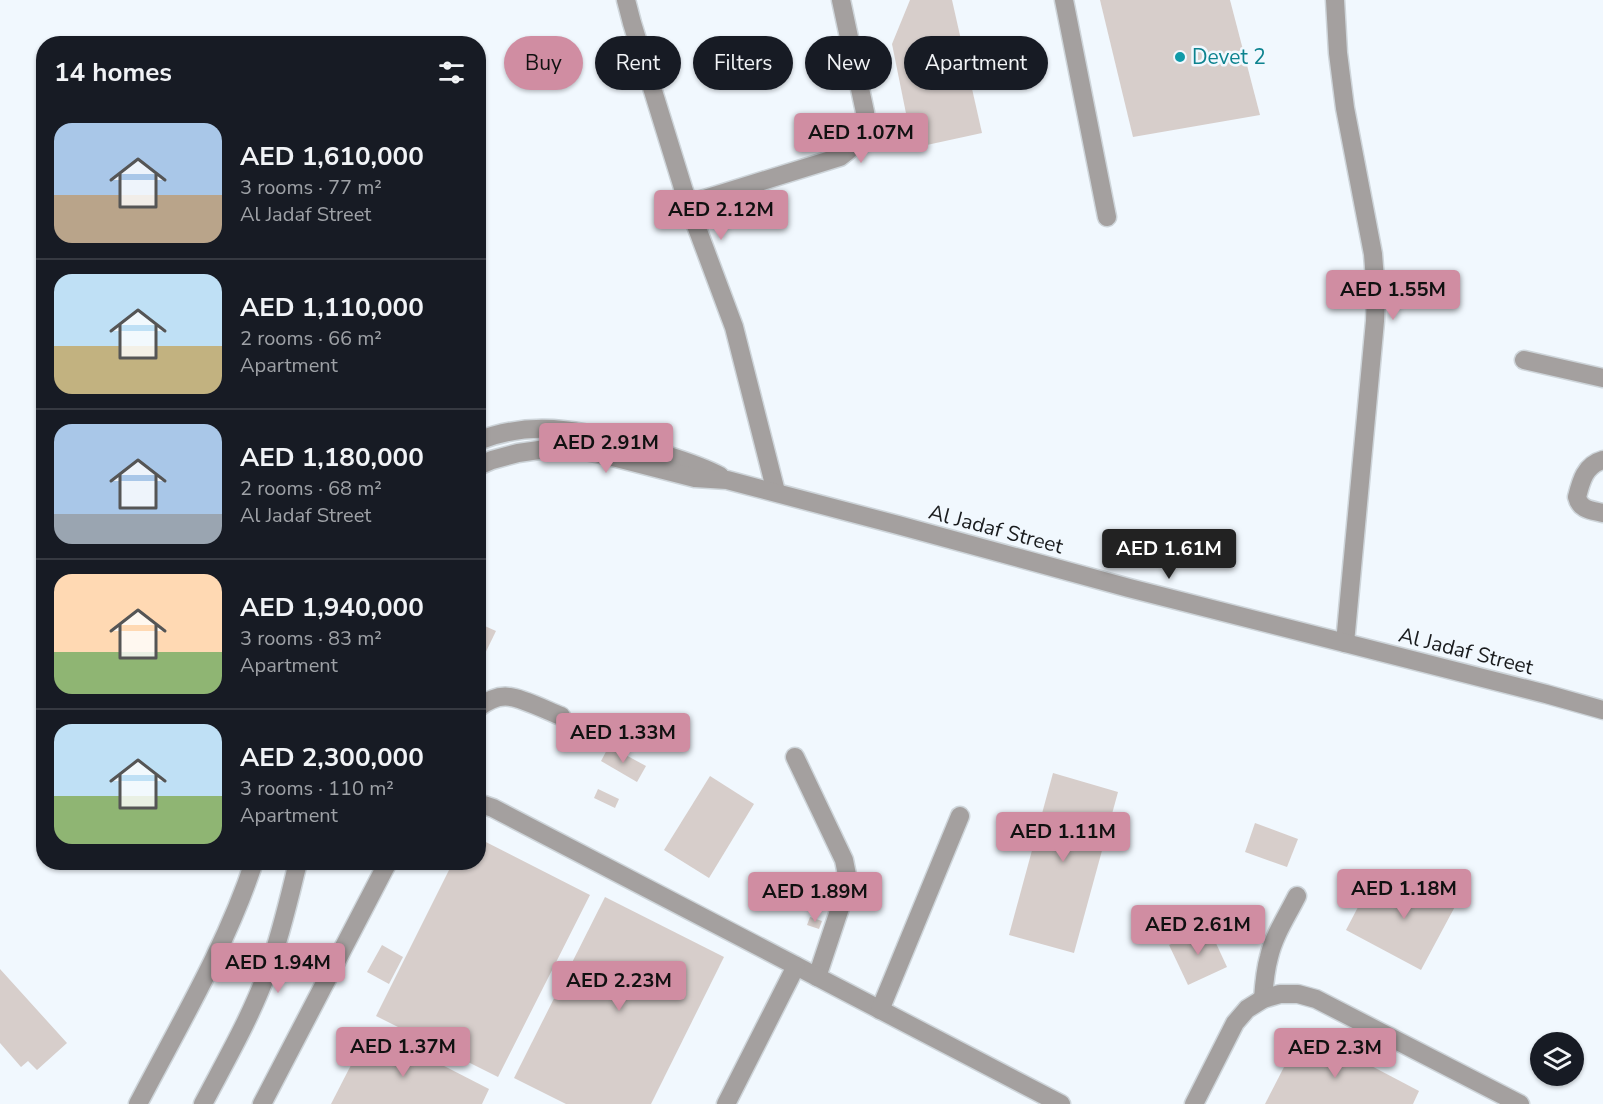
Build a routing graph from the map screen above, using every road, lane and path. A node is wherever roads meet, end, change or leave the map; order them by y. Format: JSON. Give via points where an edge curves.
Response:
{"nodes":[{"id":1,"x":626,"y":0,"type":"edge"},
{"id":2,"x":841,"y":0,"type":"edge"},
{"id":3,"x":1065,"y":0,"type":"edge"},
{"id":4,"x":1335,"y":0,"type":"edge"},
{"id":5,"x":688,"y":204,"type":"junction"},
{"id":6,"x":1107,"y":217,"type":"dead end"},
{"id":7,"x":1524,"y":360,"type":"dead end"},
{"id":8,"x":1603,"y":378,"type":"edge"},
{"id":9,"x":486,"y":439,"type":"edge"},
{"id":10,"x":1603,"y":460,"type":"edge"},
{"id":11,"x":486,"y":463,"type":"edge"},
{"id":12,"x":727,"y":480,"type":"junction"},
{"id":13,"x":776,"y":492,"type":"junction"},
{"id":14,"x":1603,"y":513,"type":"edge"},
{"id":15,"x":1345,"y":643,"type":"junction"},
{"id":16,"x":486,"y":702,"type":"edge"},
{"id":17,"x":1603,"y":710,"type":"edge"},
{"id":18,"x":561,"y":716,"type":"dead end"},
{"id":19,"x":795,"y":757,"type":"dead end"},
{"id":20,"x":486,"y":805,"type":"edge"},
{"id":21,"x":960,"y":816,"type":"dead end"},
{"id":22,"x":251,"y":870,"type":"edge"},
{"id":23,"x":296,"y":870,"type":"edge"},
{"id":24,"x":384,"y":870,"type":"edge"},
{"id":25,"x":1298,"y":896,"type":"dead end"},
{"id":26,"x":796,"y":966,"type":"junction"},
{"id":27,"x":817,"y":977,"type":"junction"},
{"id":28,"x":1263,"y":999,"type":"junction"},
{"id":29,"x":880,"y":1010,"type":"junction"},
{"id":30,"x":138,"y":1104,"type":"edge"},
{"id":31,"x":203,"y":1104,"type":"edge"},
{"id":32,"x":262,"y":1104,"type":"edge"},
{"id":33,"x":726,"y":1104,"type":"edge"},
{"id":34,"x":1061,"y":1104,"type":"edge"},
{"id":35,"x":1194,"y":1104,"type":"edge"},
{"id":36,"x":1520,"y":1104,"type":"edge"}],
"edges":[{"from":1,"to":5,"type":"street"},
{"from":2,"to":5,"type":"street","via":[[865,112],[865,125],[855,144],[840,157]]},
{"from":3,"to":6,"type":"street"},
{"from":4,"to":15,"type":"street","via":[[1345,108],[1373,254],[1376,293]]},
{"from":5,"to":13,"type":"street","via":[[734,327]]},
{"from":7,"to":8,"type":"street"},
{"from":9,"to":12,"type":"street","via":[[516,430],[577,431],[692,463]]},
{"from":10,"to":14,"type":"street","via":[[1585,472],[1576,497],[1584,509]]},
{"from":11,"to":12,"type":"street","via":[[518,453],[574,449],[694,478]]},
{"from":12,"to":13,"type":"street","name":"Al Jadaf Street"},
{"from":13,"to":15,"type":"street","name":"Al Jadaf Street"},
{"from":15,"to":17,"type":"street","name":"Al Jadaf Street"},
{"from":16,"to":18,"type":"street","via":[[511,697]]},
{"from":19,"to":27,"type":"street","via":[[844,860],[847,875],[846,890]]},
{"from":20,"to":26,"type":"street"},
{"from":21,"to":29,"type":"street"},
{"from":22,"to":30,"type":"street","via":[[219,949]]},
{"from":23,"to":31,"type":"street","via":[[268,970]]},
{"from":24,"to":32,"type":"street"},
{"from":25,"to":28,"type":"street","via":[[1269,955]]},
{"from":26,"to":27,"type":"street"},
{"from":26,"to":33,"type":"street"},
{"from":27,"to":29,"type":"street"},
{"from":28,"to":35,"type":"street","via":[[1235,1023]]},
{"from":28,"to":36,"type":"street","via":[[1298,994],[1316,999]]},
{"from":29,"to":34,"type":"street"}]}
